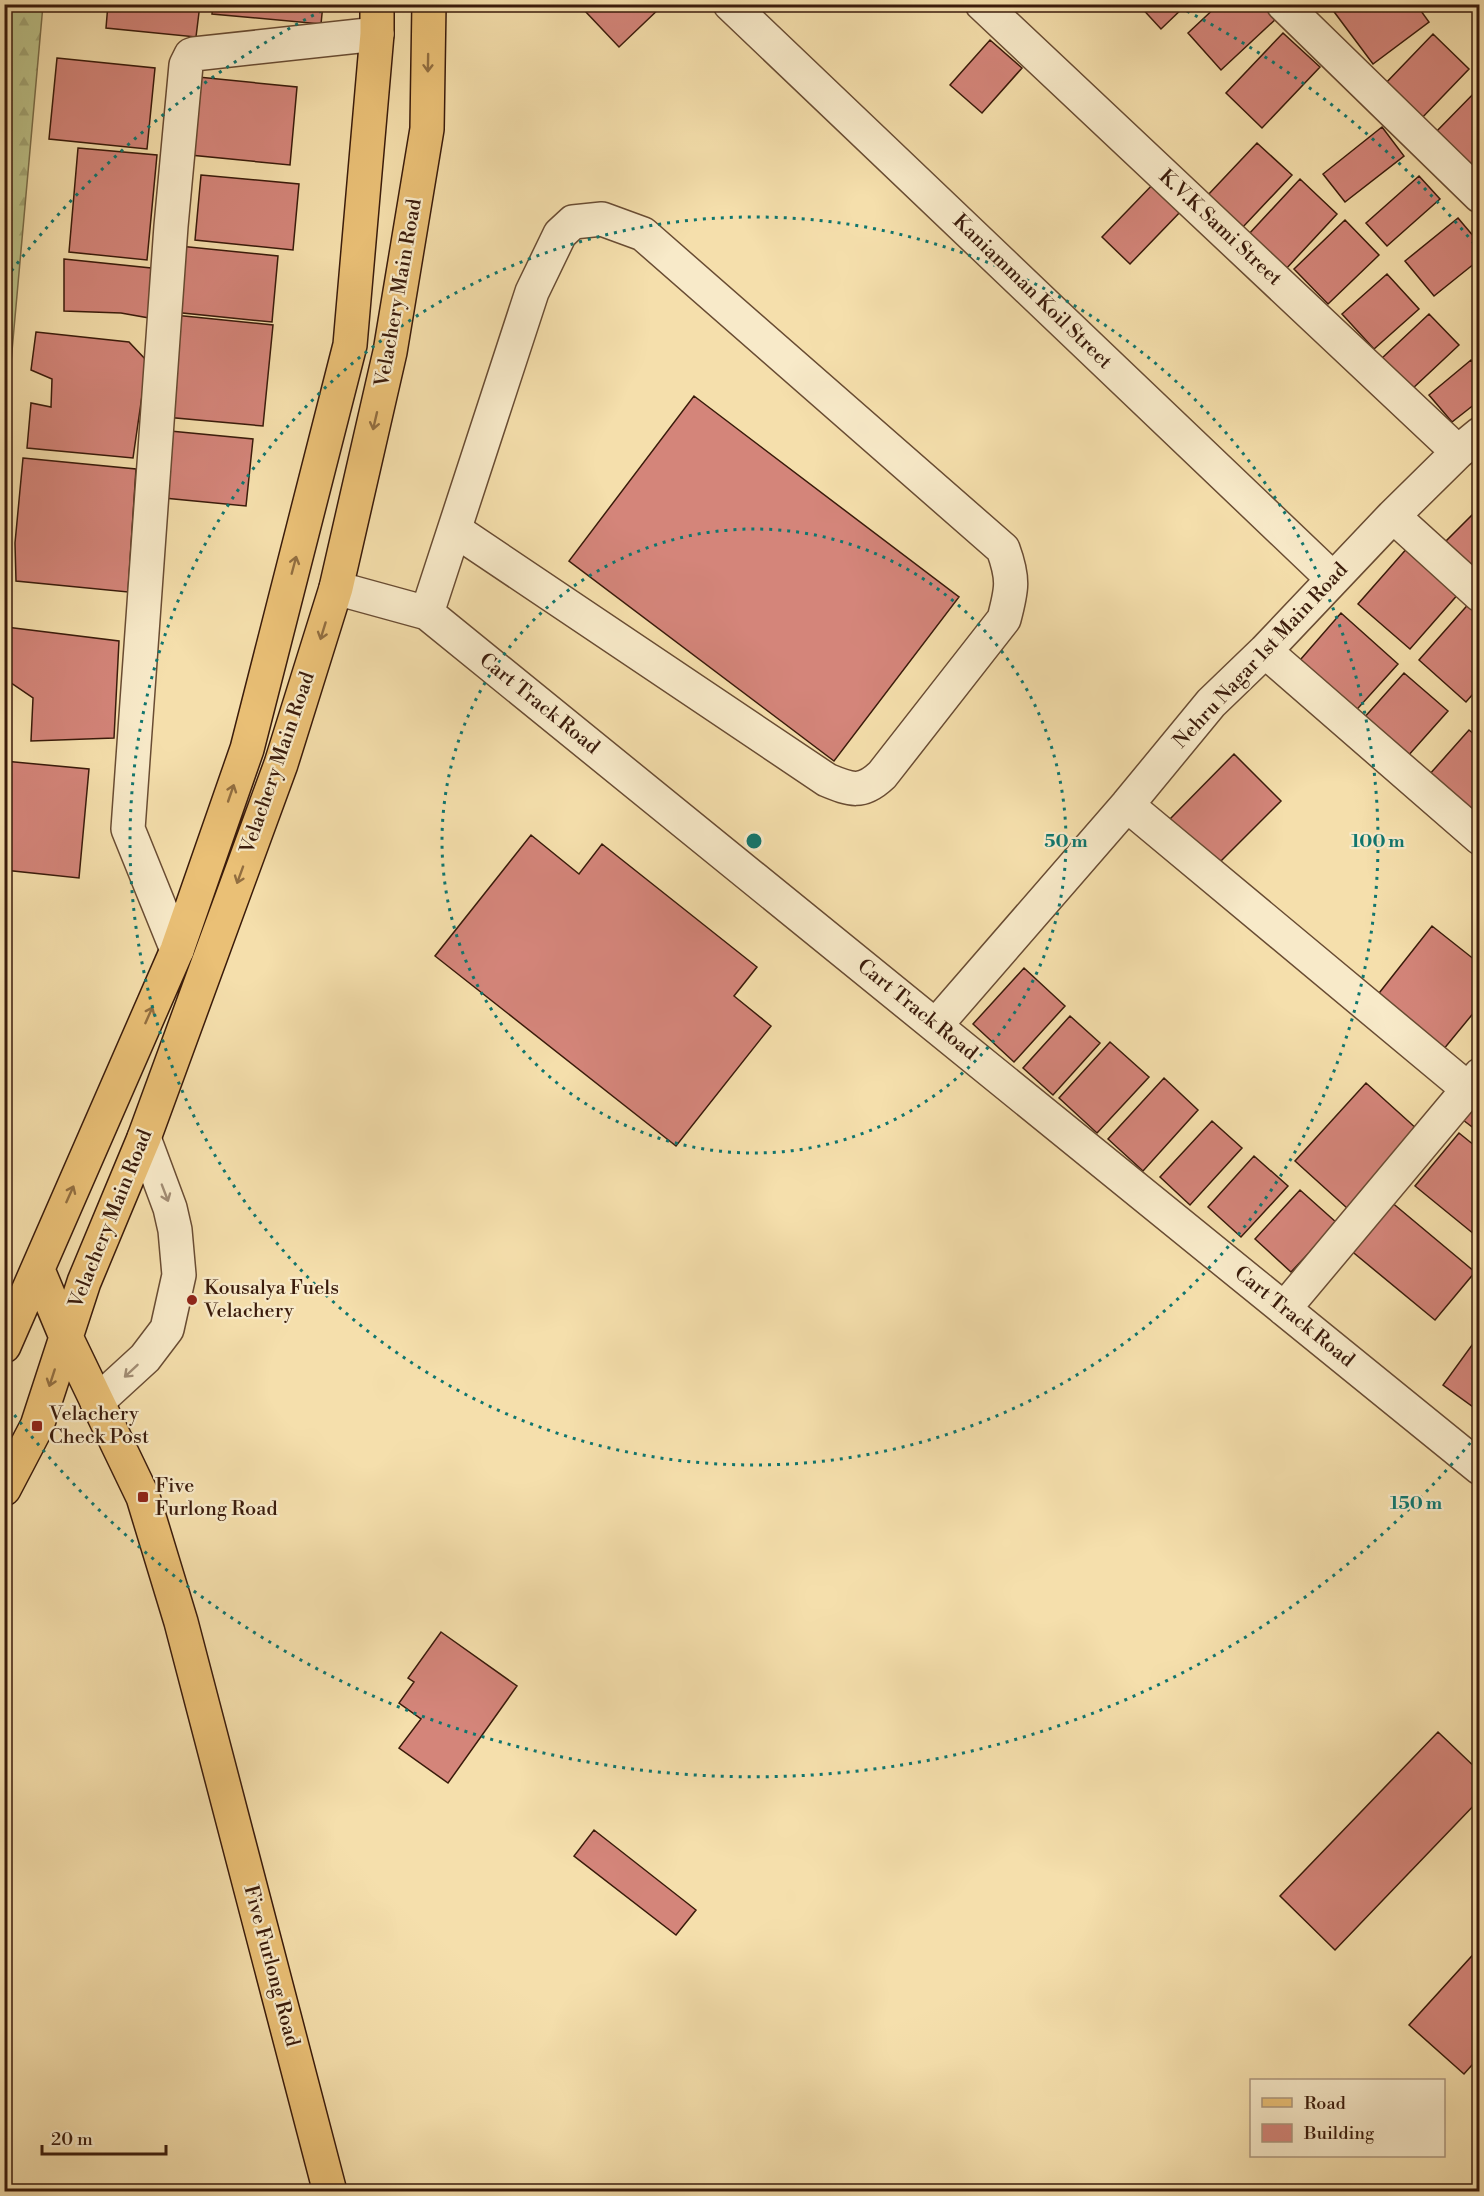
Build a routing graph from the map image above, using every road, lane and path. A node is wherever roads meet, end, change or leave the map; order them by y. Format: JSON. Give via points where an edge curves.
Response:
{"nodes":[{"id":1,"x":429,"y":4,"type":"edge"},
{"id":2,"x":730,"y":4,"type":"edge"},
{"id":3,"x":982,"y":4,"type":"edge"},
{"id":4,"x":1283,"y":4,"type":"edge"},
{"id":5,"x":377,"y":19,"type":"edge"},
{"id":6,"x":1479,"y":196,"type":"edge"},
{"id":7,"x":1469,"y":443,"type":"edge"},
{"id":8,"x":1393,"y":516,"type":"junction"},
{"id":9,"x":455,"y":530,"type":"junction"},
{"id":10,"x":1334,"y":579,"type":"junction"},
{"id":11,"x":336,"y":588,"type":"junction"},
{"id":12,"x":1479,"y":595,"type":"edge"},
{"id":13,"x":428,"y":613,"type":"junction"},
{"id":14,"x":1265,"y":651,"type":"junction"},
{"id":15,"x":1127,"y":805,"type":"junction"},
{"id":16,"x":1479,"y":837,"type":"edge"},
{"id":17,"x":177,"y":950,"type":"junction"},
{"id":18,"x":936,"y":1025,"type":"junction"},
{"id":19,"x":1474,"y":1082,"type":"edge"},
{"id":20,"x":144,"y":1138,"type":"junction"},
{"id":21,"x":38,"y":1270,"type":"junction"},
{"id":22,"x":1284,"y":1309,"type":"junction"},
{"id":23,"x":66,"y":1336,"type":"junction"},
{"id":24,"x":4,"y":1346,"type":"edge"},
{"id":25,"x":97,"y":1402,"type":"junction"},
{"id":26,"x":1476,"y":1459,"type":"edge"},
{"id":27,"x":4,"y":1489,"type":"edge"},
{"id":28,"x":330,"y":2192,"type":"edge"}],
"edges":[{"from":1,"to":11,"type":"main road","name":"Velachery Main Road","one_way":true,"via":[[427,129],[390,352]]},
{"from":2,"to":10,"type":"street","name":"Kaniamman Koil Street"},
{"from":3,"to":7,"type":"street","name":"K.V.K Sami Street"},
{"from":4,"to":6,"type":"street"},
{"from":17,"to":5,"type":"main road","name":"Velachery Main Road","one_way":true,"via":[[247,749],[350,345]]},
{"from":5,"to":17,"type":"street","via":[[194,54],[186,66],[128,829]]},
{"from":7,"to":8,"type":"street","name":"Nehru Nagar 1st Main Road"},
{"from":8,"to":10,"type":"street","name":"Nehru Nagar 1st Main Road"},
{"from":8,"to":12,"type":"street"},
{"from":9,"to":9,"type":"street","via":[[827,780],[859,790],[882,775],[1004,620],[1012,590],[1010,569],[1002,549],[643,234],[602,219],[573,222],[560,234],[532,292]]},
{"from":9,"to":13,"type":"street"},
{"from":10,"to":14,"type":"street","name":"Nehru Nagar 1st Main Road"},
{"from":11,"to":13,"type":"street","name":"Cart Track Road"},
{"from":11,"to":20,"type":"main road","name":"Velachery Main Road","one_way":true,"via":[[281,764]]},
{"from":13,"to":18,"type":"street","name":"Cart Track Road"},
{"from":14,"to":15,"type":"street","name":"Nehru Nagar 1st Main Road","via":[[1211,703]]},
{"from":14,"to":16,"type":"street"},
{"from":15,"to":18,"type":"street","name":"Nehru Nagar 1st Main Road"},
{"from":15,"to":19,"type":"street"},
{"from":21,"to":17,"type":"main road","name":"Velachery Main Road","one_way":true},
{"from":18,"to":22,"type":"street","name":"Cart Track Road"},
{"from":19,"to":22,"type":"street"},
{"from":20,"to":23,"type":"main road","name":"Velachery Main Road","via":[[84,1282]]},
{"from":20,"to":25,"type":"street","one_way":true,"via":[[171,1208],[179,1275],[167,1329],[145,1358]]},
{"from":21,"to":23,"type":"main road","name":"Five Furlong Road"},
{"from":21,"to":24,"type":"main road","name":"Velachery Main Road"},
{"from":22,"to":26,"type":"street","name":"Cart Track Road"},
{"from":23,"to":25,"type":"main road","name":"Five Furlong Road"},
{"from":23,"to":27,"type":"main road","name":"Velachery Main Road","one_way":true,"via":[[37,1426]]},
{"from":25,"to":28,"type":"main road","name":"Five Furlong Road","via":[[142,1497],[181,1622]]}]}
